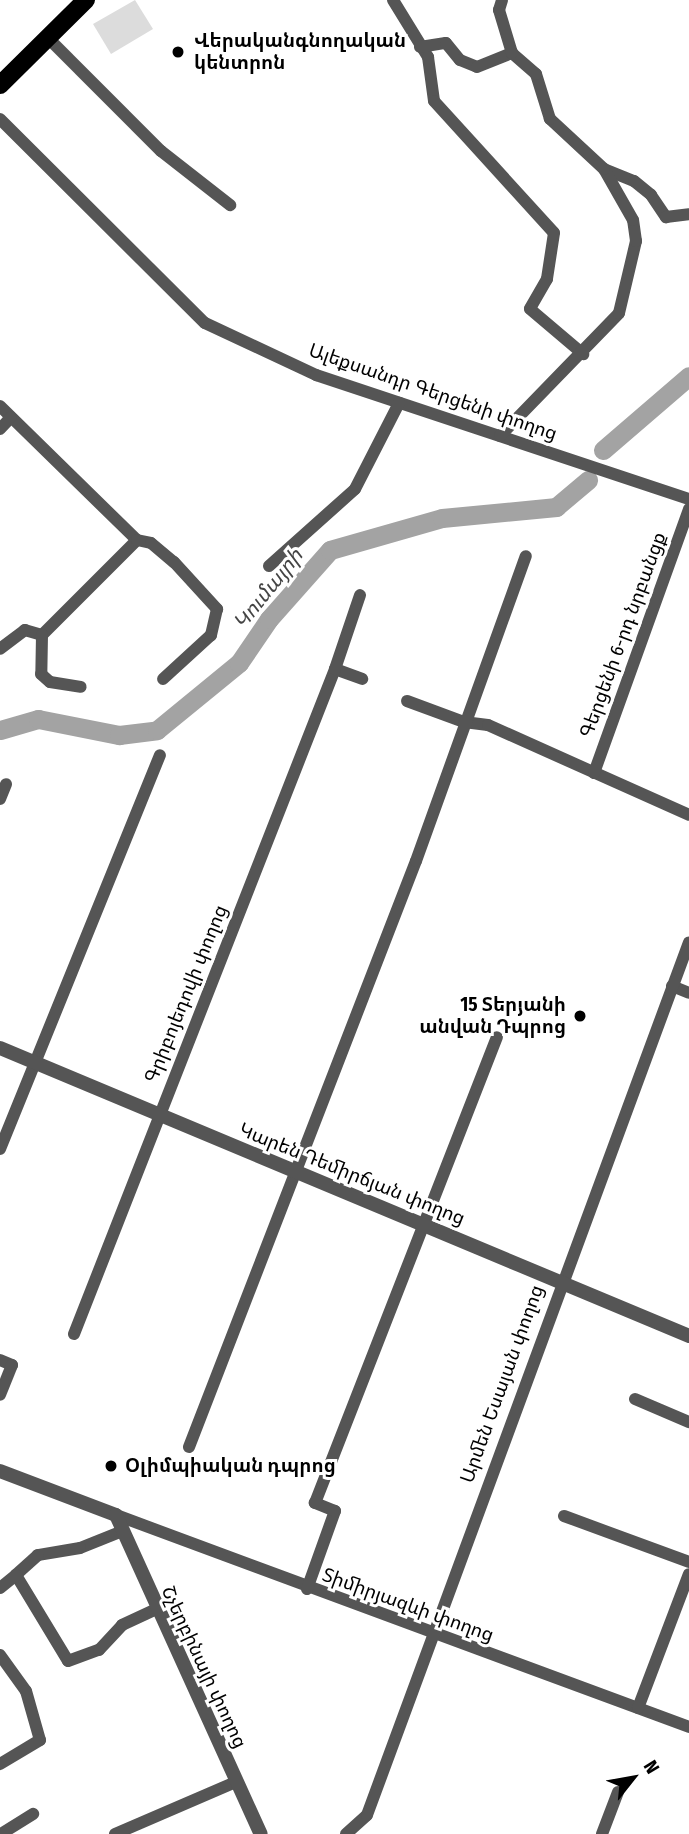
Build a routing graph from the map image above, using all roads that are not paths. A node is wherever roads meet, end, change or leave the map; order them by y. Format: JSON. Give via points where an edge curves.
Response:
{"nodes":[{"id":1,"x":86,"y":0,"type":"edge"},
{"id":2,"x":393,"y":0,"type":"edge"},
{"id":3,"x":502,"y":0,"type":"edge"},
{"id":4,"x":48,"y":38,"type":"junction"},
{"id":5,"x":420,"y":47,"type":"junction"},
{"id":6,"x":512,"y":54,"type":"junction"},
{"id":7,"x":0,"y":85,"type":"edge"},
{"id":8,"x":0,"y":119,"type":"edge"},
{"id":9,"x":604,"y":169,"type":"junction"},
{"id":10,"x":230,"y":205,"type":"dead end"},
{"id":11,"x":689,"y":214,"type":"edge"},
{"id":12,"x":583,"y":354,"type":"junction"},
{"id":13,"x":400,"y":403,"type":"junction"},
{"id":14,"x":0,"y":406,"type":"edge"},
{"id":15,"x":11,"y":417,"type":"junction"},
{"id":16,"x":0,"y":429,"type":"edge"},
{"id":17,"x":499,"y":436,"type":"junction"},
{"id":18,"x":689,"y":499,"type":"edge"},
{"id":19,"x":689,"y":509,"type":"edge"},
{"id":20,"x":137,"y":540,"type":"junction"},
{"id":21,"x":526,"y":556,"type":"dead end"},
{"id":22,"x":269,"y":566,"type":"dead end"},
{"id":23,"x":360,"y":595,"type":"dead end"},
{"id":24,"x":41,"y":635,"type":"junction"},
{"id":25,"x":0,"y":649,"type":"edge"},
{"id":26,"x":335,"y":669,"type":"junction"},
{"id":27,"x":163,"y":679,"type":"dead end"},
{"id":28,"x":362,"y":679,"type":"dead end"},
{"id":29,"x":81,"y":687,"type":"dead end"},
{"id":30,"x":407,"y":701,"type":"dead end"},
{"id":31,"x":464,"y":722,"type":"junction"},
{"id":32,"x":160,"y":755,"type":"dead end"},
{"id":33,"x":594,"y":774,"type":"junction"},
{"id":34,"x":6,"y":783,"type":"dead end"},
{"id":35,"x":0,"y":799,"type":"edge"},
{"id":36,"x":689,"y":815,"type":"edge"},
{"id":37,"x":689,"y":942,"type":"edge"},
{"id":38,"x":672,"y":986,"type":"junction"},
{"id":39,"x":689,"y":993,"type":"edge"},
{"id":40,"x":497,"y":1037,"type":"dead end"},
{"id":41,"x":0,"y":1048,"type":"edge"},
{"id":42,"x":34,"y":1063,"type":"junction"},
{"id":43,"x":159,"y":1115,"type":"junction"},
{"id":44,"x":0,"y":1149,"type":"edge"},
{"id":45,"x":296,"y":1172,"type":"junction"},
{"id":46,"x":421,"y":1223,"type":"junction"},
{"id":47,"x":560,"y":1280,"type":"junction"},
{"id":48,"x":74,"y":1334,"type":"dead end"},
{"id":49,"x":689,"y":1336,"type":"edge"},
{"id":50,"x":0,"y":1360,"type":"edge"},
{"id":51,"x":0,"y":1395,"type":"edge"},
{"id":52,"x":635,"y":1399,"type":"dead end"},
{"id":53,"x":689,"y":1422,"type":"edge"},
{"id":54,"x":189,"y":1447,"type":"dead end"},
{"id":55,"x":0,"y":1471,"type":"edge"},
{"id":56,"x":116,"y":1515,"type":"junction"},
{"id":57,"x":564,"y":1517,"type":"dead end"},
{"id":58,"x":120,"y":1532,"type":"junction"},
{"id":59,"x":689,"y":1562,"type":"edge"},
{"id":60,"x":689,"y":1574,"type":"edge"},
{"id":61,"x":16,"y":1575,"type":"junction"},
{"id":62,"x":0,"y":1588,"type":"edge"},
{"id":63,"x":307,"y":1589,"type":"junction"},
{"id":64,"x":156,"y":1609,"type":"junction"},
{"id":65,"x":430,"y":1633,"type":"junction"},
{"id":66,"x":0,"y":1655,"type":"edge"},
{"id":67,"x":638,"y":1708,"type":"junction"},
{"id":68,"x":689,"y":1727,"type":"edge"},
{"id":69,"x":0,"y":1764,"type":"edge"},
{"id":70,"x":236,"y":1782,"type":"junction"},
{"id":71,"x":618,"y":1792,"type":"dead end"},
{"id":72,"x":33,"y":1814,"type":"dead end"},
{"id":73,"x":1,"y":1834,"type":"edge"},
{"id":74,"x":115,"y":1834,"type":"edge"},
{"id":75,"x":261,"y":1834,"type":"edge"},
{"id":76,"x":346,"y":1834,"type":"edge"},
{"id":77,"x":602,"y":1834,"type":"edge"}],
"edges":[{"from":1,"to":4,"type":"main road"},
{"from":2,"to":5,"type":"street"},
{"from":3,"to":6,"type":"street","via":[[499,10]]},
{"from":4,"to":7,"type":"main road"},
{"from":4,"to":10,"type":"street","via":[[161,151]]},
{"from":5,"to":6,"type":"street","via":[[446,43],[460,60],[477,67]]},
{"from":5,"to":12,"type":"street","via":[[428,57],[434,101],[554,233],[547,279],[530,309]]},
{"from":6,"to":9,"type":"street","via":[[536,74],[550,119]]},
{"from":8,"to":13,"type":"street","name":"Ալեքսանդր Գերցենի փողոց","via":[[205,323],[316,375]]},
{"from":9,"to":11,"type":"street","via":[[634,181],[666,217]]},
{"from":9,"to":12,"type":"street","via":[[633,220],[635,253],[619,313]]},
{"from":12,"to":17,"type":"street"},
{"from":13,"to":17,"type":"street","name":"Ալեքսանդր Գերցենի փողոց"},
{"from":13,"to":22,"type":"street","via":[[355,489]]},
{"from":14,"to":15,"type":"street"},
{"from":15,"to":16,"type":"street"},
{"from":15,"to":20,"type":"street"},
{"from":17,"to":18,"type":"street","name":"Ալեքսանդր Գերցենի փողոց"},
{"from":19,"to":33,"type":"street","name":"Գերցենի 6-րդ նրբանցք"},
{"from":20,"to":24,"type":"street"},
{"from":20,"to":27,"type":"street","via":[[151,543],[174,562],[217,609],[211,635]]},
{"from":21,"to":31,"type":"street"},
{"from":23,"to":26,"type":"street","name":"Գրիբոյեդովի փողոց"},
{"from":24,"to":25,"type":"street","via":[[25,629]]},
{"from":24,"to":29,"type":"street","via":[[41,674],[50,682]]},
{"from":26,"to":28,"type":"street"},
{"from":26,"to":43,"type":"street","name":"Գրիբոյեդովի փողոց"},
{"from":30,"to":31,"type":"street"},
{"from":31,"to":33,"type":"street","via":[[488,725]]},
{"from":31,"to":45,"type":"street","via":[[416,861]]},
{"from":32,"to":42,"type":"street"},
{"from":33,"to":36,"type":"street"},
{"from":34,"to":35,"type":"street"},
{"from":37,"to":38,"type":"street","name":"Արմեն Եսայան փողոց"},
{"from":38,"to":39,"type":"street"},
{"from":38,"to":47,"type":"street","name":"Արմեն Եսայան փողոց"},
{"from":40,"to":46,"type":"street"},
{"from":41,"to":42,"type":"street","name":"Կարեն Դեմիրճյան փողոց"},
{"from":42,"to":43,"type":"street","name":"Կարեն Դեմիրճյան փողոց"},
{"from":42,"to":44,"type":"street"},
{"from":43,"to":45,"type":"street","name":"Կարեն Դեմիրճյան փողոց"},
{"from":43,"to":48,"type":"street","name":"Գրիբոյեդովի փողոց"},
{"from":45,"to":46,"type":"street","name":"Կարեն Դեմիրճյան փողոց"},
{"from":45,"to":54,"type":"street"},
{"from":46,"to":47,"type":"street","name":"Կարեն Դեմիրճյան փողոց"},
{"from":46,"to":63,"type":"street","via":[[315,1503],[335,1511]]},
{"from":47,"to":49,"type":"street","name":"Կարեն Դեմիրճյան փողոց"},
{"from":47,"to":65,"type":"street","name":"Արմեն Եսայան փողոց"},
{"from":50,"to":51,"type":"street","via":[[12,1365]]},
{"from":52,"to":53,"type":"street"},
{"from":55,"to":56,"type":"street"},
{"from":56,"to":58,"type":"street","name":"Շչերբինայի փողոց"},
{"from":56,"to":63,"type":"street","name":"Տիմիրյազևի փողոց"},
{"from":57,"to":59,"type":"street"},
{"from":58,"to":61,"type":"street","via":[[80,1548],[38,1555]]},
{"from":58,"to":64,"type":"street","name":"Շչերբինայի փողոց"},
{"from":60,"to":67,"type":"street"},
{"from":61,"to":62,"type":"street"},
{"from":61,"to":64,"type":"street","via":[[68,1661],[99,1650],[122,1625]]},
{"from":63,"to":65,"type":"street","name":"Տիմիրյազևի փողոց"},
{"from":64,"to":70,"type":"street","name":"Շչերբինայի փողոց"},
{"from":65,"to":67,"type":"street","name":"Տիմիրյազևի փողոց"},
{"from":65,"to":76,"type":"street","name":"Արմեն Եսայան փողոց","via":[[367,1815]]},
{"from":66,"to":69,"type":"street","via":[[26,1691],[40,1740]]},
{"from":67,"to":68,"type":"street","name":"Տիմիրյազևի փողոց"},
{"from":70,"to":74,"type":"street"},
{"from":70,"to":75,"type":"street","name":"Շչերբինայի փողոց"},
{"from":71,"to":77,"type":"street"},
{"from":72,"to":73,"type":"street"}]}
